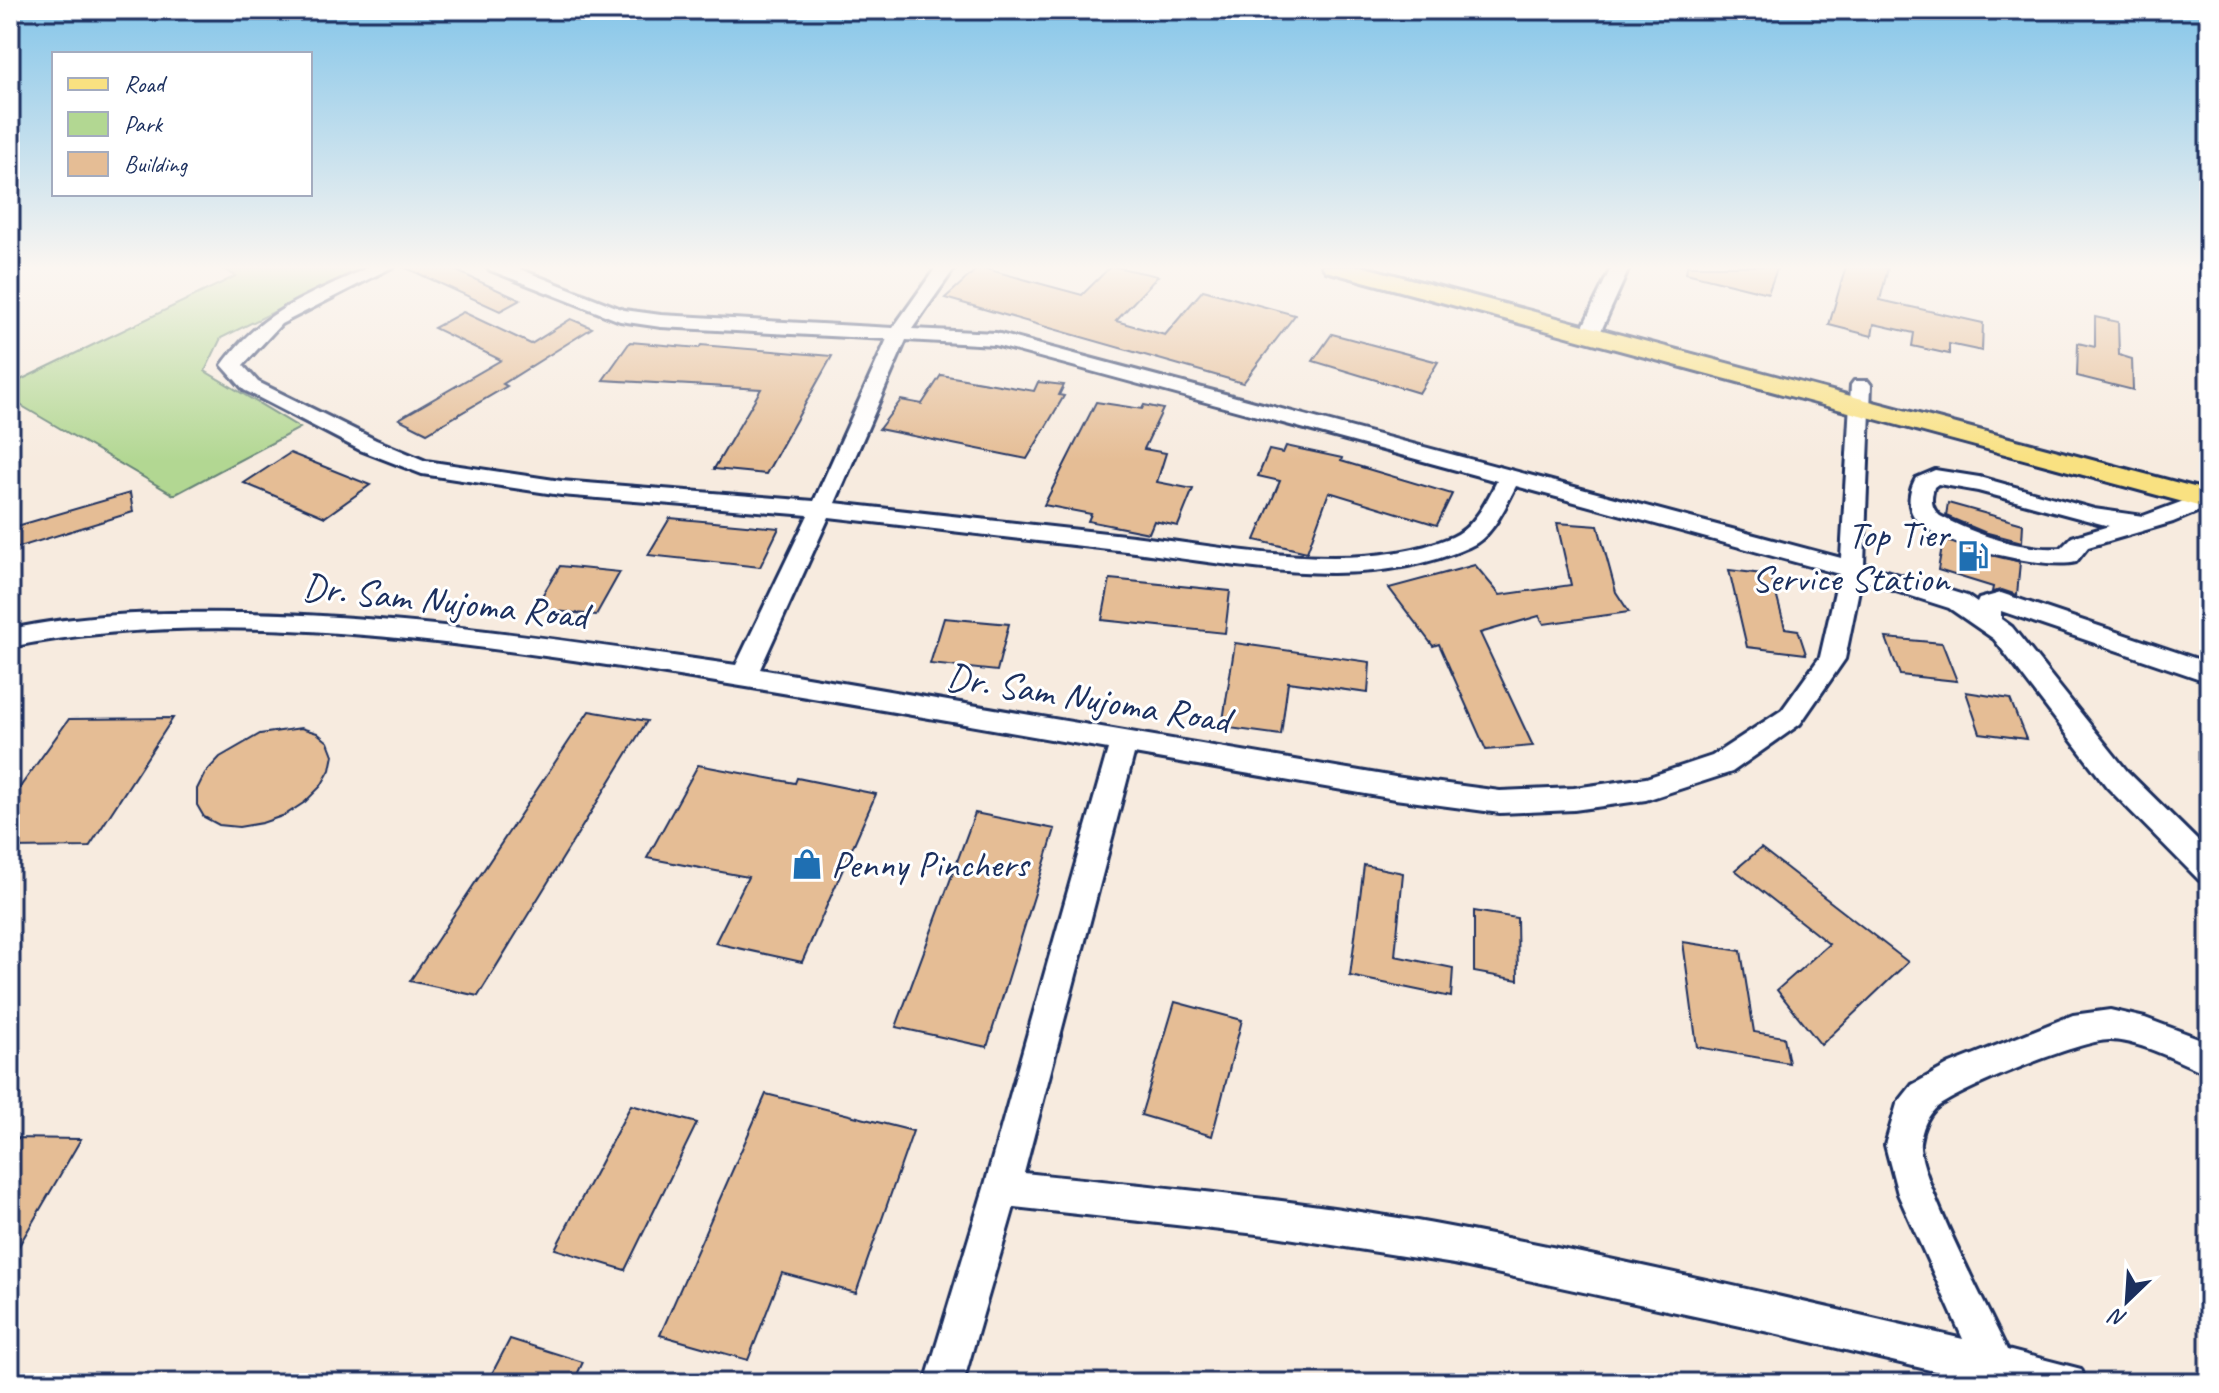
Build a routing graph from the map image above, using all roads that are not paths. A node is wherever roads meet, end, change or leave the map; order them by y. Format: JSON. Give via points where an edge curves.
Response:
{"nodes":[{"id":1,"x":262,"y":331,"type":"edge"},
{"id":2,"x":877,"y":331,"type":"edge"},
{"id":3,"x":1620,"y":331,"type":"edge"},
{"id":4,"x":898,"y":332,"type":"junction"},
{"id":5,"x":1859,"y":395,"type":"junction"},
{"id":6,"x":1510,"y":477,"type":"junction"},
{"id":7,"x":2209,"y":480,"type":"edge"},
{"id":8,"x":2209,"y":500,"type":"edge"},
{"id":9,"x":822,"y":509,"type":"junction"},
{"id":10,"x":2142,"y":523,"type":"junction"},
{"id":11,"x":1852,"y":569,"type":"junction"},
{"id":12,"x":1989,"y":621,"type":"junction"},
{"id":13,"x":10,"y":638,"type":"edge"},
{"id":14,"x":2209,"y":673,"type":"edge"},
{"id":15,"x":744,"y":676,"type":"junction"},
{"id":16,"x":1123,"y":743,"type":"junction"},
{"id":17,"x":2209,"y":871,"type":"edge"},
{"id":18,"x":2209,"y":1058,"type":"edge"},
{"id":19,"x":1002,"y":1188,"type":"junction"},
{"id":20,"x":1995,"y":1366,"type":"junction"},
{"id":21,"x":944,"y":1383,"type":"edge"},
{"id":22,"x":2067,"y":1383,"type":"edge"}],
"edges":[{"from":1,"to":9,"type":"street","via":[[232,365],[251,386],[422,467],[561,488]]},
{"from":2,"to":4,"type":"street"},
{"from":3,"to":5,"type":"main road"},
{"from":4,"to":6,"type":"street","via":[[1011,342]]},
{"from":4,"to":9,"type":"street"},
{"from":5,"to":7,"type":"main road"},
{"from":5,"to":8,"type":"main road"},
{"from":5,"to":11,"type":"street","name":"Dr. Sam Nujoma Road"},
{"from":6,"to":9,"type":"street","via":[[1489,517],[1464,541],[1413,557],[1356,566]]},
{"from":6,"to":11,"type":"street"},
{"from":8,"to":10,"type":"street"},
{"from":9,"to":15,"type":"street"},
{"from":10,"to":10,"type":"street","via":[[2080,542],[2068,556],[2050,557],[1942,528],[1926,517],[1920,503],[1924,483],[1935,477]]},
{"from":11,"to":12,"type":"street","via":[[1958,602]]},
{"from":11,"to":16,"type":"street","name":"Dr. Sam Nujoma Road","via":[[1832,659],[1791,717],[1722,764],[1646,789],[1500,802]]},
{"from":12,"to":14,"type":"street","via":[[1988,605],[2001,602]]},
{"from":12,"to":17,"type":"street","via":[[2117,779]]},
{"from":13,"to":15,"type":"street","name":"Dr. Sam Nujoma Road","via":[[142,620],[307,623],[479,637]]},
{"from":15,"to":16,"type":"street","name":"Dr. Sam Nujoma Road"},
{"from":16,"to":19,"type":"street"},
{"from":18,"to":20,"type":"street","via":[[2110,1025],[2073,1030],[1962,1075],[1924,1097],[1909,1116],[1902,1145],[1916,1194]]},
{"from":19,"to":20,"type":"street","via":[[1275,1218],[1454,1246]]},
{"from":19,"to":21,"type":"street"},
{"from":20,"to":22,"type":"street"}]}
